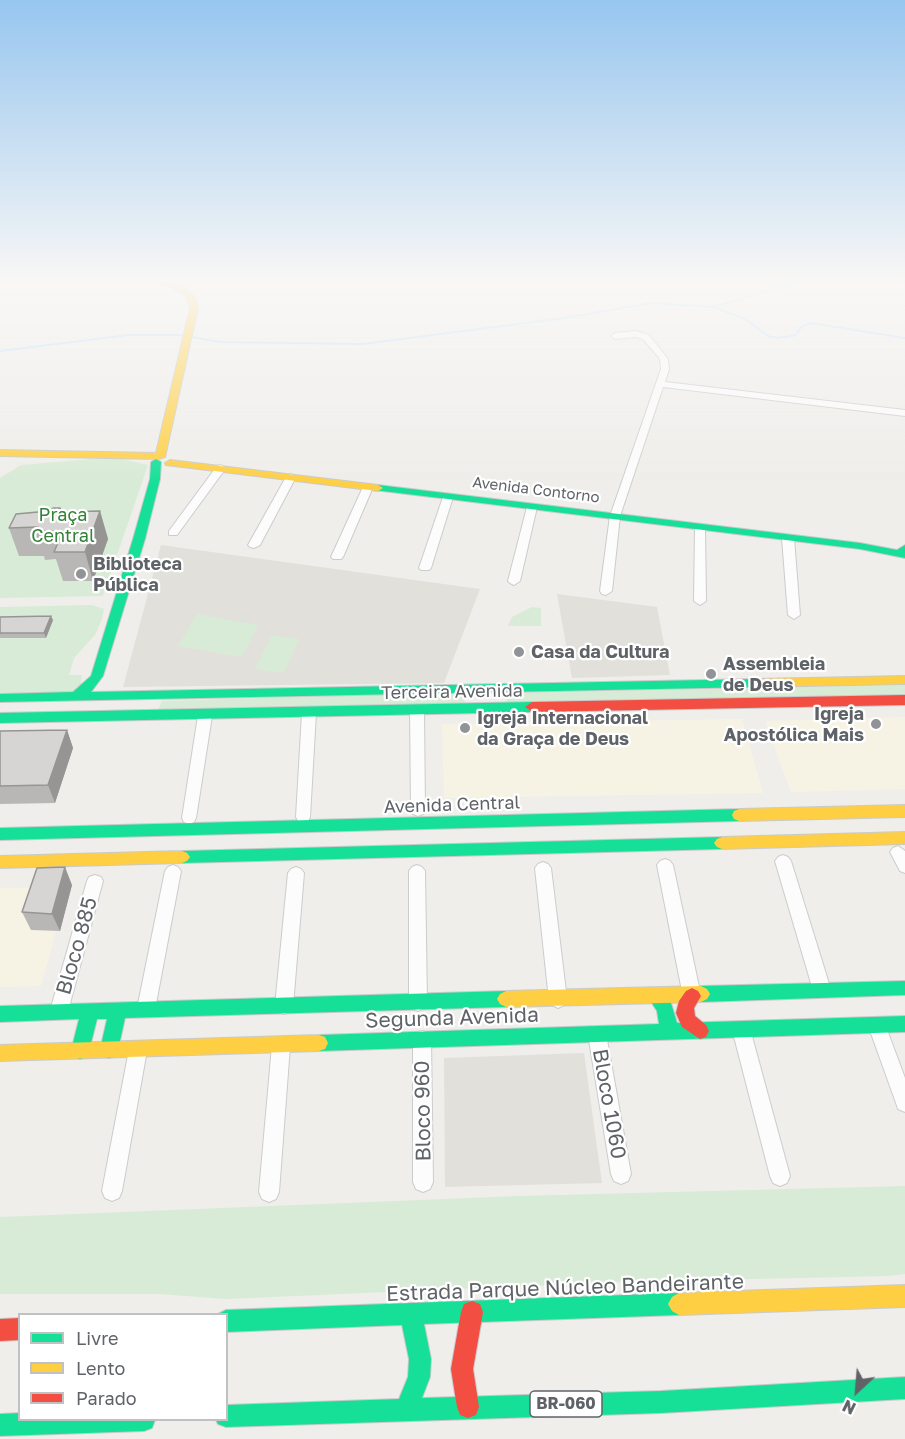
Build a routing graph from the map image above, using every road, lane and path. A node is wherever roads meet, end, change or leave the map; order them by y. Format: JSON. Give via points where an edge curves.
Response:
{"nodes":[{"id":1,"x":185,"y":349,"type":"edge"},
{"id":2,"x":656,"y":349,"type":"edge"},
{"id":3,"x":661,"y":384,"type":"junction"},
{"id":4,"x":905,"y":413,"type":"edge"},
{"id":5,"x":0,"y":453,"type":"edge"},
{"id":6,"x":165,"y":459,"type":"junction"},
{"id":7,"x":215,"y":467,"type":"junction"},
{"id":8,"x":291,"y":477,"type":"junction"},
{"id":9,"x":368,"y":487,"type":"junction"},
{"id":10,"x":448,"y":496,"type":"junction"},
{"id":11,"x":532,"y":507,"type":"junction"},
{"id":12,"x":615,"y":516,"type":"junction"},
{"id":13,"x":700,"y":527,"type":"junction"},
{"id":14,"x":173,"y":533,"type":"dead end"},
{"id":15,"x":788,"y":538,"type":"junction"},
{"id":16,"x":254,"y":546,"type":"dead end"},
{"id":17,"x":905,"y":551,"type":"edge"},
{"id":18,"x":337,"y":557,"type":"dead end"},
{"id":19,"x":425,"y":568,"type":"dead end"},
{"id":20,"x":514,"y":581,"type":"dead end"},
{"id":21,"x":606,"y":591,"type":"dead end"},
{"id":22,"x":700,"y":601,"type":"dead end"},
{"id":23,"x":794,"y":615,"type":"dead end"},
{"id":24,"x":97,"y":676,"type":"junction"},
{"id":25,"x":905,"y":680,"type":"edge"},
{"id":26,"x":502,"y":688,"type":"junction"},
{"id":27,"x":471,"y":689,"type":"junction"},
{"id":28,"x":77,"y":696,"type":"junction"},
{"id":29,"x":110,"y":696,"type":"junction"},
{"id":30,"x":126,"y":696,"type":"junction"},
{"id":31,"x":152,"y":696,"type":"junction"},
{"id":32,"x":0,"y":698,"type":"edge"},
{"id":33,"x":905,"y":700,"type":"edge"},
{"id":34,"x":506,"y":709,"type":"junction"},
{"id":35,"x":473,"y":710,"type":"junction"},
{"id":36,"x":417,"y":711,"type":"junction"},
{"id":37,"x":309,"y":713,"type":"junction"},
{"id":38,"x":205,"y":716,"type":"junction"},
{"id":39,"x":154,"y":717,"type":"junction"},
{"id":40,"x":0,"y":718,"type":"edge"},
{"id":41,"x":116,"y":718,"type":"junction"},
{"id":42,"x":418,"y":810,"type":"dead end"},
{"id":43,"x":905,"y":811,"type":"edge"},
{"id":44,"x":303,"y":817,"type":"dead end"},
{"id":45,"x":592,"y":819,"type":"junction"},
{"id":46,"x":620,"y":819,"type":"junction"},
{"id":47,"x":185,"y":824,"type":"junction"},
{"id":48,"x":201,"y":830,"type":"junction"},
{"id":49,"x":0,"y":834,"type":"edge"},
{"id":50,"x":635,"y":845,"type":"junction"},
{"id":51,"x":902,"y":845,"type":"edge"},
{"id":52,"x":594,"y":847,"type":"junction"},
{"id":53,"x":199,"y":856,"type":"junction"},
{"id":54,"x":783,"y":861,"type":"dead end"},
{"id":55,"x":0,"y":862,"type":"edge"},
{"id":56,"x":175,"y":864,"type":"junction"},
{"id":57,"x":665,"y":865,"type":"dead end"},
{"id":58,"x":905,"y":867,"type":"edge"},
{"id":59,"x":543,"y":868,"type":"dead end"},
{"id":60,"x":417,"y":871,"type":"dead end"},
{"id":61,"x":296,"y":873,"type":"dead end"},
{"id":62,"x":95,"y":881,"type":"dead end"},
{"id":63,"x":905,"y":988,"type":"edge"},
{"id":64,"x":822,"y":990,"type":"junction"},
{"id":65,"x":692,"y":996,"type":"junction"},
{"id":66,"x":657,"y":997,"type":"junction"},
{"id":67,"x":558,"y":1000,"type":"junction"},
{"id":68,"x":418,"y":1003,"type":"junction"},
{"id":69,"x":284,"y":1006,"type":"junction"},
{"id":70,"x":146,"y":1009,"type":"junction"},
{"id":71,"x":118,"y":1010,"type":"junction"},
{"id":72,"x":59,"y":1011,"type":"junction"},
{"id":73,"x":90,"y":1011,"type":"junction"},
{"id":74,"x":0,"y":1014,"type":"edge"},
{"id":75,"x":905,"y":1024,"type":"edge"},
{"id":76,"x":877,"y":1025,"type":"junction"},
{"id":77,"x":741,"y":1029,"type":"junction"},
{"id":78,"x":700,"y":1031,"type":"junction"},
{"id":79,"x":664,"y":1032,"type":"junction"},
{"id":80,"x":597,"y":1034,"type":"junction"},
{"id":81,"x":422,"y":1039,"type":"junction"},
{"id":82,"x":281,"y":1046,"type":"junction"},
{"id":83,"x":109,"y":1050,"type":"junction"},
{"id":84,"x":138,"y":1050,"type":"junction"},
{"id":85,"x":80,"y":1051,"type":"junction"},
{"id":86,"x":0,"y":1053,"type":"edge"},
{"id":87,"x":905,"y":1103,"type":"edge"},
{"id":88,"x":621,"y":1174,"type":"dead end"},
{"id":89,"x":780,"y":1176,"type":"dead end"},
{"id":90,"x":423,"y":1182,"type":"dead end"},
{"id":91,"x":112,"y":1191,"type":"dead end"},
{"id":92,"x":269,"y":1192,"type":"dead end"},
{"id":93,"x":905,"y":1296,"type":"edge"},
{"id":94,"x":472,"y":1312,"type":"junction"},
{"id":95,"x":411,"y":1314,"type":"junction"},
{"id":96,"x":228,"y":1321,"type":"edge"},
{"id":97,"x":18,"y":1329,"type":"edge"},
{"id":98,"x":0,"y":1330,"type":"edge"},
{"id":99,"x":905,"y":1388,"type":"edge"},
{"id":100,"x":468,"y":1407,"type":"junction"},
{"id":101,"x":406,"y":1409,"type":"junction"},
{"id":102,"x":228,"y":1416,"type":"edge"},
{"id":103,"x":96,"y":1421,"type":"edge"},
{"id":104,"x":0,"y":1425,"type":"edge"}],
"edges":[{"from":1,"to":6,"type":"main road"},
{"from":2,"to":3,"type":"street","via":[[664,359]]},
{"from":3,"to":4,"type":"street"},
{"from":3,"to":12,"type":"street"},
{"from":5,"to":6,"type":"main road","name":"Avenida Contorno","via":[[128,454]]},
{"from":6,"to":7,"type":"main road","name":"Avenida Contorno"},
{"from":6,"to":24,"type":"main road"},
{"from":7,"to":8,"type":"main road","name":"Avenida Contorno"},
{"from":7,"to":14,"type":"street"},
{"from":8,"to":9,"type":"main road","name":"Avenida Contorno"},
{"from":8,"to":16,"type":"street"},
{"from":9,"to":10,"type":"main road","name":"Avenida Contorno"},
{"from":9,"to":18,"type":"street"},
{"from":10,"to":11,"type":"main road","name":"Avenida Contorno"},
{"from":10,"to":19,"type":"street"},
{"from":11,"to":12,"type":"main road","name":"Avenida Contorno"},
{"from":11,"to":20,"type":"street"},
{"from":12,"to":13,"type":"main road","name":"Avenida Contorno"},
{"from":12,"to":21,"type":"street"},
{"from":13,"to":15,"type":"main road","name":"Avenida Contorno"},
{"from":13,"to":22,"type":"street"},
{"from":15,"to":17,"type":"main road","name":"Avenida Contorno"},
{"from":15,"to":23,"type":"street"},
{"from":24,"to":28,"type":"main road"},
{"from":24,"to":29,"type":"main road","via":[[97,685]]},
{"from":25,"to":26,"type":"main road","name":"Terceira Avenida"},
{"from":26,"to":27,"type":"main road","name":"Terceira Avenida"},
{"from":26,"to":34,"type":"main road","via":[[499,699]]},
{"from":27,"to":31,"type":"main road","name":"Terceira Avenida"},
{"from":27,"to":35,"type":"main road","via":[[476,701]]},
{"from":28,"to":29,"type":"main road","name":"Terceira Avenida"},
{"from":28,"to":32,"type":"main road","name":"Terceira Avenida"},
{"from":29,"to":30,"type":"main road","name":"Terceira Avenida"},
{"from":30,"to":31,"type":"main road","name":"Terceira Avenida"},
{"from":30,"to":41,"type":"main road","via":[[126,710]]},
{"from":31,"to":39,"type":"main road","via":[[146,710]]},
{"from":33,"to":34,"type":"main road","name":"Terceira Avenida"},
{"from":34,"to":35,"type":"main road","name":"Terceira Avenida"},
{"from":35,"to":36,"type":"main road","name":"Terceira Avenida"},
{"from":36,"to":37,"type":"main road","name":"Terceira Avenida"},
{"from":36,"to":42,"type":"street"},
{"from":37,"to":38,"type":"main road","name":"Terceira Avenida"},
{"from":37,"to":44,"type":"street"},
{"from":38,"to":39,"type":"main road","name":"Terceira Avenida"},
{"from":38,"to":47,"type":"street"},
{"from":39,"to":41,"type":"main road","name":"Terceira Avenida"},
{"from":40,"to":41,"type":"main road","name":"Terceira Avenida"},
{"from":43,"to":46,"type":"main road","name":"Avenida Central"},
{"from":45,"to":46,"type":"main road","name":"Avenida Central"},
{"from":45,"to":48,"type":"main road","name":"Avenida Central"},
{"from":45,"to":52,"type":"main road","via":[[601,832],[600,843]]},
{"from":46,"to":50,"type":"main road","via":[[621,836]]},
{"from":47,"to":48,"type":"main road","name":"Avenida Central"},
{"from":47,"to":49,"type":"main road","name":"Avenida Central"},
{"from":47,"to":56,"type":"main road"},
{"from":48,"to":53,"type":"main road","via":[[197,841]]},
{"from":50,"to":51,"type":"main road"},
{"from":50,"to":52,"type":"main road"},
{"from":51,"to":58,"type":"street"},
{"from":52,"to":53,"type":"main road"},
{"from":53,"to":56,"type":"main road"},
{"from":54,"to":64,"type":"street"},
{"from":55,"to":56,"type":"main road"},
{"from":56,"to":70,"type":"street"},
{"from":57,"to":65,"type":"street"},
{"from":59,"to":67,"type":"street"},
{"from":60,"to":68,"type":"street"},
{"from":61,"to":69,"type":"street"},
{"from":62,"to":72,"type":"street","name":"Bloco 885"},
{"from":63,"to":64,"type":"main road","name":"Segunda Avenida"},
{"from":64,"to":65,"type":"main road","name":"Segunda Avenida"},
{"from":65,"to":66,"type":"main road","name":"Segunda Avenida"},
{"from":65,"to":78,"type":"main road","via":[[685,1013]]},
{"from":66,"to":67,"type":"main road","name":"Segunda Avenida"},
{"from":66,"to":79,"type":"main road","via":[[665,1008],[668,1024]]},
{"from":67,"to":68,"type":"main road","name":"Segunda Avenida"},
{"from":68,"to":69,"type":"main road","name":"Segunda Avenida"},
{"from":69,"to":70,"type":"main road","name":"Segunda Avenida"},
{"from":70,"to":71,"type":"main road","name":"Segunda Avenida"},
{"from":71,"to":73,"type":"main road","name":"Segunda Avenida"},
{"from":71,"to":83,"type":"main road"},
{"from":72,"to":73,"type":"main road","name":"Segunda Avenida"},
{"from":72,"to":74,"type":"main road","name":"Segunda Avenida"},
{"from":73,"to":85,"type":"main road"},
{"from":75,"to":76,"type":"main road","name":"Segunda Avenida"},
{"from":76,"to":77,"type":"main road","name":"Segunda Avenida"},
{"from":76,"to":87,"type":"street"},
{"from":77,"to":78,"type":"main road","name":"Segunda Avenida"},
{"from":77,"to":89,"type":"street"},
{"from":78,"to":79,"type":"main road","name":"Segunda Avenida"},
{"from":79,"to":80,"type":"main road","name":"Segunda Avenida"},
{"from":80,"to":81,"type":"main road","name":"Segunda Avenida"},
{"from":80,"to":88,"type":"street","name":"Bloco 1060"},
{"from":81,"to":82,"type":"main road","name":"Segunda Avenida"},
{"from":81,"to":90,"type":"street","name":"Bloco 960"},
{"from":82,"to":84,"type":"main road","name":"Segunda Avenida"},
{"from":82,"to":92,"type":"street"},
{"from":83,"to":84,"type":"main road","name":"Segunda Avenida"},
{"from":83,"to":85,"type":"main road","name":"Segunda Avenida"},
{"from":84,"to":91,"type":"street"},
{"from":85,"to":86,"type":"main road","name":"Segunda Avenida"},
{"from":93,"to":94,"type":"main road","name":"Estrada Parque Núcleo Bandeirante"},
{"from":94,"to":95,"type":"main road","name":"Estrada Parque Núcleo Bandeirante"},
{"from":94,"to":100,"type":"main road","via":[[462,1369]]},
{"from":95,"to":96,"type":"main road","name":"Estrada Parque Núcleo Bandeirante"},
{"from":95,"to":101,"type":"main road","via":[[420,1359],[419,1377]]},
{"from":97,"to":98,"type":"main road"},
{"from":99,"to":100,"type":"main road","number":"BR-060","via":[[661,1402]]},
{"from":100,"to":101,"type":"main road","number":"BR-060"},
{"from":101,"to":102,"type":"main road","number":"BR-060"},
{"from":103,"to":104,"type":"main road"}]}
